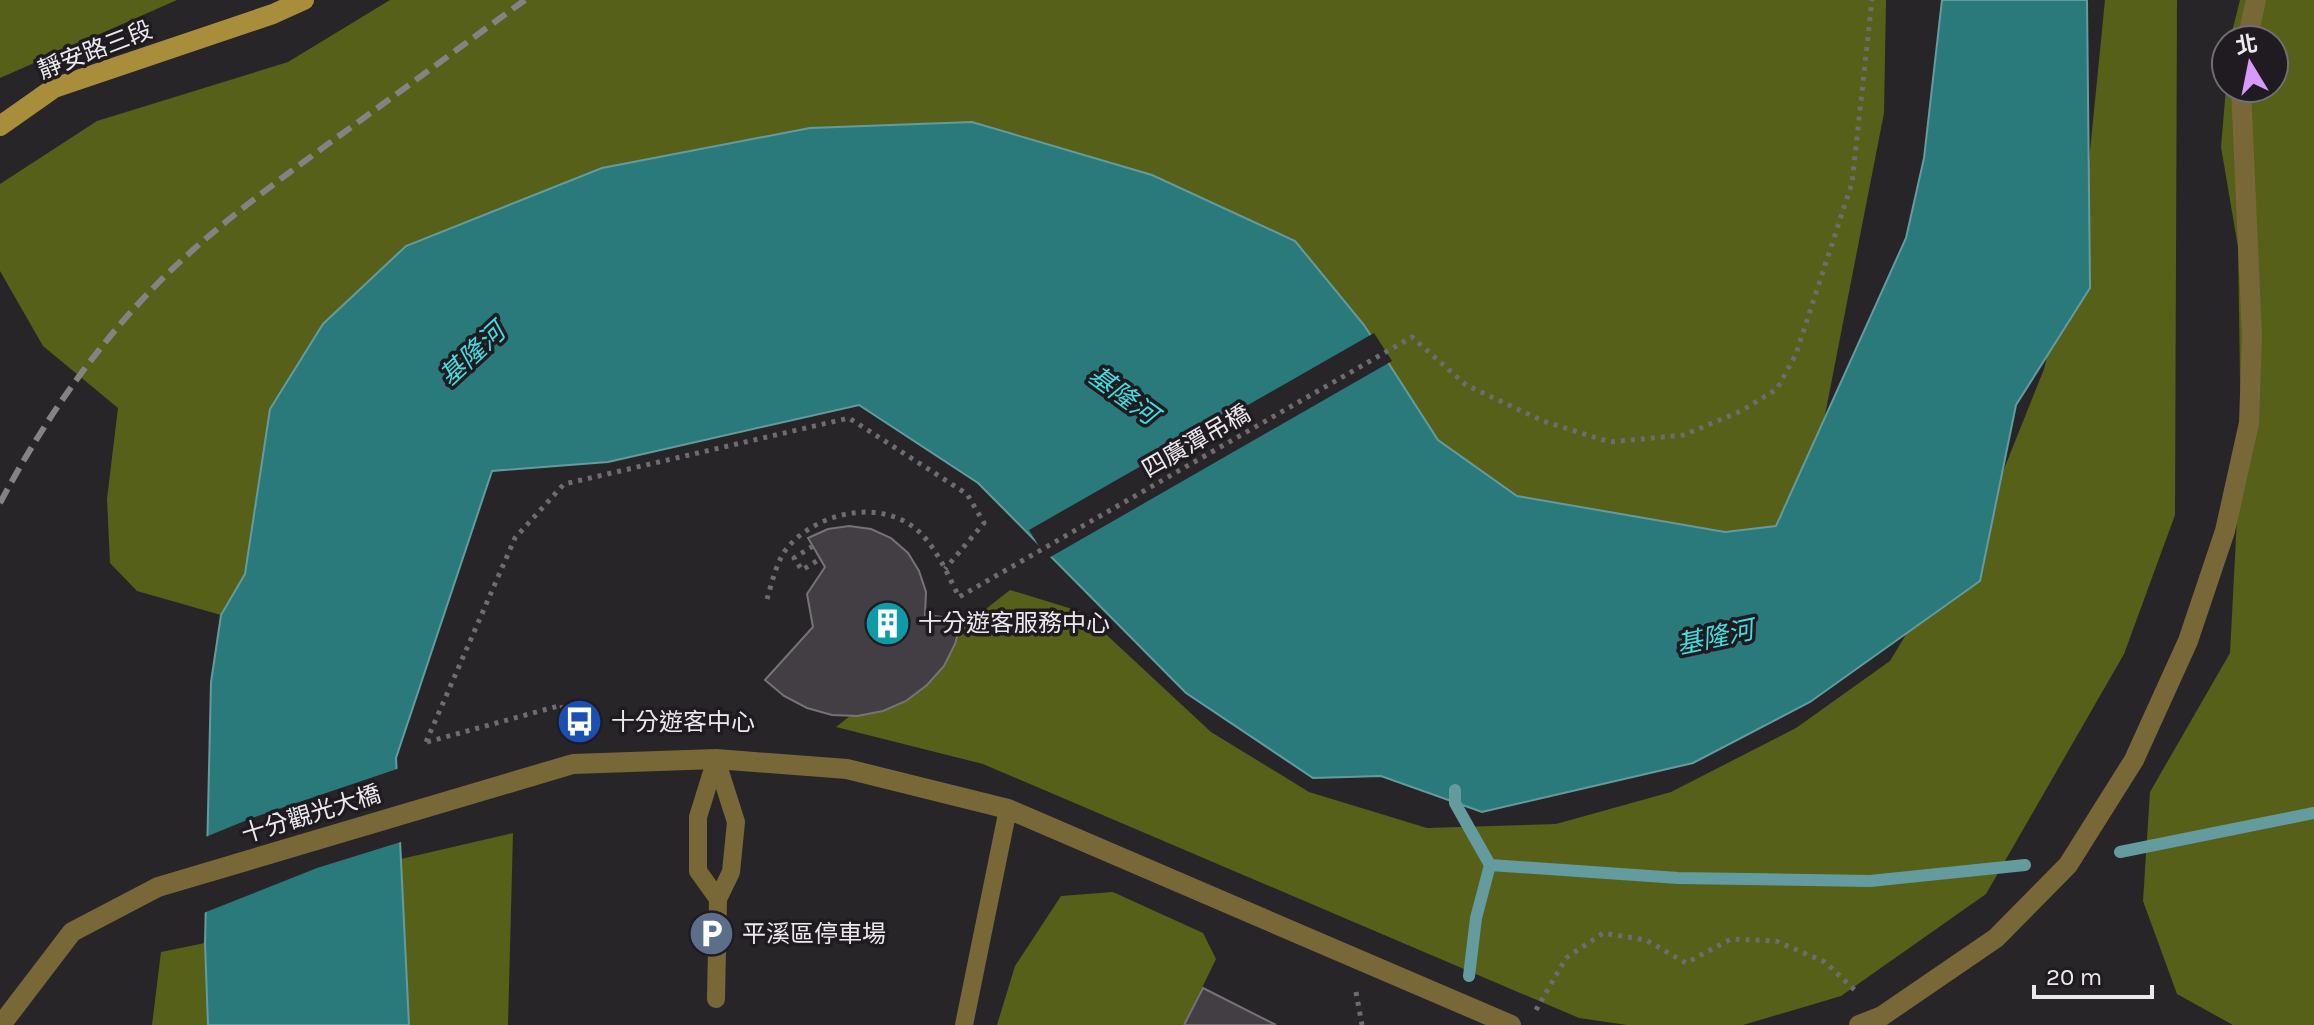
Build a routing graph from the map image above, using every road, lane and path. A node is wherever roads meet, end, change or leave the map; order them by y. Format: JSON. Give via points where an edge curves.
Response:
{"nodes":[{"id":1,"x":304,"y":0,"type":"edge"},
{"id":2,"x":1872,"y":0,"type":"edge"},
{"id":3,"x":2256,"y":0,"type":"edge"},
{"id":4,"x":2251,"y":24,"type":"edge"},
{"id":5,"x":2242,"y":104,"type":"edge"},
{"id":6,"x":0,"y":126,"type":"edge"},
{"id":7,"x":813,"y":546,"type":"dead end"},
{"id":8,"x":820,"y":559,"type":"dead end"},
{"id":9,"x":945,"y":569,"type":"junction"},
{"id":10,"x":767,"y":599,"type":"dead end"},
{"id":11,"x":716,"y":759,"type":"junction"},
{"id":12,"x":573,"y":764,"type":"junction"},
{"id":13,"x":1008,"y":809,"type":"junction"},
{"id":14,"x":718,"y":899,"type":"junction"},
{"id":15,"x":716,"y":999,"type":"dead end"},
{"id":16,"x":1535,"y":1012,"type":"dead end"},
{"id":17,"x":1882,"y":1016,"type":"junction"},
{"id":18,"x":1,"y":1025,"type":"edge"},
{"id":19,"x":964,"y":1025,"type":"edge"},
{"id":20,"x":1511,"y":1025,"type":"edge"},
{"id":21,"x":1859,"y":1025,"type":"edge"}],
"edges":[{"from":1,"to":6,"type":"main road","name":"靜安路三段","via":[[54,88]]},
{"from":2,"to":9,"type":"path","name":"四廣潭吊橋","via":[[1852,183],[1796,354],[1777,389],[1684,435],[1610,442],[1543,421],[1466,385],[1412,337],[959,597]]},
{"from":3,"to":4,"type":"street"},
{"from":5,"to":17,"type":"street","via":[[2252,336],[2249,423],[2225,531],[2188,641],[2134,760],[2068,865],[1996,938]]},
{"from":7,"to":8,"type":"path","via":[[794,558],[802,570]]},
{"from":9,"to":10,"type":"path","via":[[916,529],[861,510],[813,524],[785,549]]},
{"from":9,"to":12,"type":"path","via":[[984,523],[967,494],[849,418],[564,484],[515,538],[426,742],[562,705]]},
{"from":11,"to":12,"type":"street","name":"十分觀光大橋"},
{"from":11,"to":13,"type":"street","name":"十分觀光大橋","via":[[847,769]]},
{"from":11,"to":14,"type":"lane","via":[[736,822],[731,872]]},
{"from":11,"to":14,"type":"lane","via":[[698,817],[698,871]]},
{"from":12,"to":18,"type":"street","name":"十分觀光大橋","via":[[158,887],[72,932]]},
{"from":13,"to":19,"type":"lane"},
{"from":13,"to":20,"type":"street","name":"十分觀光大橋"},
{"from":14,"to":15,"type":"lane"},
{"from":16,"to":17,"type":"path","via":[[1566,958],[1603,933],[1646,940],[1686,963],[1731,939],[1776,941],[1825,962]]},
{"from":17,"to":21,"type":"street"}]}
